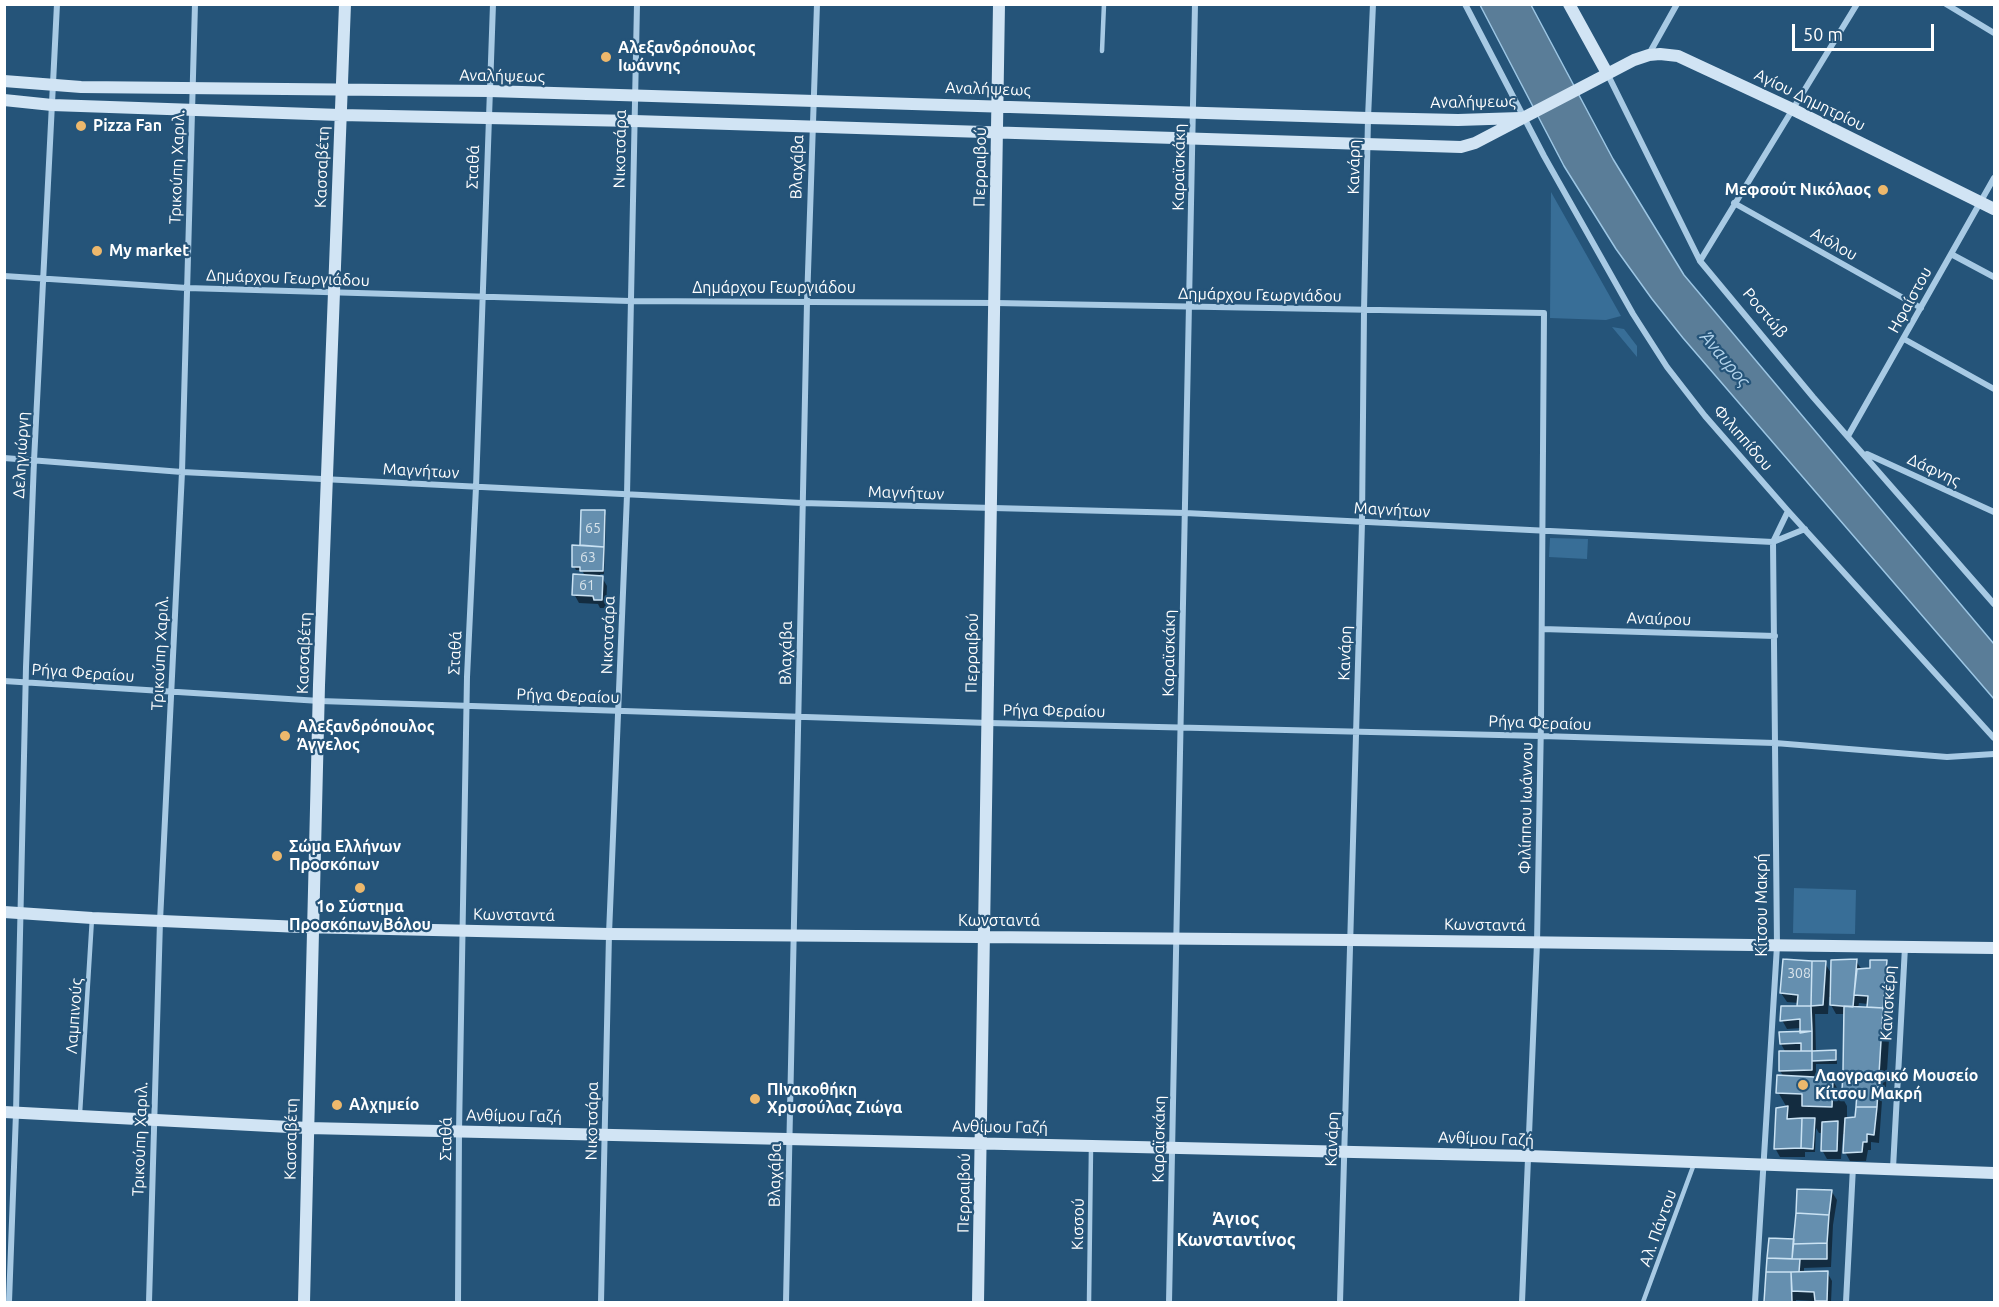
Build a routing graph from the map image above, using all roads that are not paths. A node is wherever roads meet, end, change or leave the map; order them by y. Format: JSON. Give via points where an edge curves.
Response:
{"nodes":[{"id":1,"x":57,"y":4,"type":"edge"},
{"id":2,"x":195,"y":4,"type":"edge"},
{"id":3,"x":345,"y":4,"type":"edge"},
{"id":4,"x":493,"y":4,"type":"edge"},
{"id":5,"x":637,"y":4,"type":"edge"},
{"id":6,"x":817,"y":4,"type":"edge"},
{"id":7,"x":999,"y":4,"type":"edge"},
{"id":8,"x":1104,"y":4,"type":"edge"},
{"id":9,"x":1195,"y":4,"type":"edge"},
{"id":10,"x":1373,"y":4,"type":"edge"},
{"id":11,"x":1465,"y":4,"type":"edge"},
{"id":12,"x":1569,"y":4,"type":"edge"},
{"id":13,"x":1677,"y":4,"type":"edge"},
{"id":14,"x":1857,"y":4,"type":"edge"},
{"id":15,"x":1946,"y":4,"type":"edge"},
{"id":16,"x":1995,"y":33,"type":"edge"},
{"id":17,"x":1101,"y":51,"type":"dead end"},
{"id":18,"x":1649,"y":55,"type":"junction"},
{"id":19,"x":1603,"y":75,"type":"junction"},
{"id":20,"x":4,"y":81,"type":"edge"},
{"id":21,"x":53,"y":85,"type":"junction"},
{"id":22,"x":193,"y":88,"type":"junction"},
{"id":23,"x":342,"y":89,"type":"junction"},
{"id":24,"x":489,"y":92,"type":"junction"},
{"id":25,"x":635,"y":95,"type":"junction"},
{"id":26,"x":4,"y":100,"type":"edge"},
{"id":27,"x":813,"y":100,"type":"junction"},
{"id":28,"x":52,"y":105,"type":"junction"},
{"id":29,"x":998,"y":106,"type":"junction"},
{"id":30,"x":1792,"y":109,"type":"junction"},
{"id":31,"x":192,"y":110,"type":"junction"},
{"id":32,"x":1193,"y":112,"type":"junction"},
{"id":33,"x":340,"y":115,"type":"junction"},
{"id":34,"x":1526,"y":116,"type":"junction"},
{"id":35,"x":488,"y":117,"type":"junction"},
{"id":36,"x":1368,"y":118,"type":"junction"},
{"id":37,"x":634,"y":121,"type":"junction"},
{"id":38,"x":812,"y":126,"type":"junction"},
{"id":39,"x":997,"y":132,"type":"junction"},
{"id":40,"x":1193,"y":138,"type":"junction"},
{"id":41,"x":1368,"y":145,"type":"junction"},
{"id":42,"x":1995,"y":178,"type":"edge"},
{"id":43,"x":1980,"y":202,"type":"junction"},
{"id":44,"x":1734,"y":203,"type":"junction"},
{"id":45,"x":1995,"y":209,"type":"edge"},
{"id":46,"x":1951,"y":254,"type":"junction"},
{"id":47,"x":1700,"y":261,"type":"junction"},
{"id":48,"x":4,"y":276,"type":"edge"},
{"id":49,"x":1995,"y":276,"type":"edge"},
{"id":50,"x":44,"y":279,"type":"junction"},
{"id":51,"x":187,"y":288,"type":"junction"},
{"id":52,"x":333,"y":293,"type":"junction"},
{"id":53,"x":482,"y":297,"type":"junction"},
{"id":54,"x":630,"y":301,"type":"junction"},
{"id":55,"x":807,"y":302,"type":"junction"},
{"id":56,"x":995,"y":303,"type":"junction"},
{"id":57,"x":1190,"y":307,"type":"junction"},
{"id":58,"x":1921,"y":308,"type":"junction"},
{"id":59,"x":1364,"y":311,"type":"junction"},
{"id":60,"x":1544,"y":313,"type":"joint"},
{"id":61,"x":1904,"y":339,"type":"junction"},
{"id":62,"x":1995,"y":389,"type":"edge"},
{"id":63,"x":1848,"y":436,"type":"junction"},
{"id":64,"x":1863,"y":452,"type":"junction"},
{"id":65,"x":4,"y":458,"type":"edge"},
{"id":66,"x":34,"y":461,"type":"junction"},
{"id":67,"x":182,"y":472,"type":"junction"},
{"id":68,"x":327,"y":479,"type":"junction"},
{"id":69,"x":476,"y":487,"type":"junction"},
{"id":70,"x":627,"y":495,"type":"junction"},
{"id":71,"x":802,"y":503,"type":"junction"},
{"id":72,"x":991,"y":509,"type":"junction"},
{"id":73,"x":1788,"y":510,"type":"junction"},
{"id":74,"x":1995,"y":512,"type":"edge"},
{"id":75,"x":1185,"y":513,"type":"junction"},
{"id":76,"x":1362,"y":522,"type":"junction"},
{"id":77,"x":1805,"y":529,"type":"junction"},
{"id":78,"x":1542,"y":531,"type":"junction"},
{"id":79,"x":1773,"y":542,"type":"junction"},
{"id":80,"x":1995,"y":604,"type":"edge"},
{"id":81,"x":1542,"y":628,"type":"junction"},
{"id":82,"x":1775,"y":636,"type":"junction"},
{"id":83,"x":4,"y":681,"type":"edge"},
{"id":84,"x":26,"y":683,"type":"junction"},
{"id":85,"x":172,"y":692,"type":"junction"},
{"id":86,"x":320,"y":701,"type":"junction"},
{"id":87,"x":466,"y":706,"type":"junction"},
{"id":88,"x":619,"y":712,"type":"junction"},
{"id":89,"x":799,"y":717,"type":"junction"},
{"id":90,"x":988,"y":723,"type":"junction"},
{"id":91,"x":1181,"y":727,"type":"junction"},
{"id":92,"x":1356,"y":732,"type":"junction"},
{"id":93,"x":1541,"y":736,"type":"junction"},
{"id":94,"x":1995,"y":738,"type":"edge"},
{"id":95,"x":1775,"y":743,"type":"junction"},
{"id":96,"x":1995,"y":754,"type":"edge"},
{"id":97,"x":4,"y":912,"type":"edge"},
{"id":98,"x":20,"y":913,"type":"junction"},
{"id":99,"x":92,"y":918,"type":"junction"},
{"id":100,"x":160,"y":921,"type":"junction"},
{"id":101,"x":312,"y":928,"type":"junction"},
{"id":102,"x":462,"y":930,"type":"junction"},
{"id":103,"x":609,"y":934,"type":"junction"},
{"id":104,"x":793,"y":936,"type":"junction"},
{"id":105,"x":984,"y":937,"type":"junction"},
{"id":106,"x":1176,"y":939,"type":"junction"},
{"id":107,"x":1350,"y":940,"type":"junction"},
{"id":108,"x":1537,"y":943,"type":"junction"},
{"id":109,"x":1777,"y":946,"type":"junction"},
{"id":110,"x":1905,"y":947,"type":"junction"},
{"id":111,"x":1995,"y":948,"type":"edge"},
{"id":112,"x":10,"y":1112,"type":"edge"},
{"id":113,"x":80,"y":1116,"type":"junction"},
{"id":114,"x":154,"y":1120,"type":"junction"},
{"id":115,"x":308,"y":1128,"type":"junction"},
{"id":116,"x":459,"y":1132,"type":"junction"},
{"id":117,"x":605,"y":1135,"type":"junction"},
{"id":118,"x":790,"y":1139,"type":"junction"},
{"id":119,"x":981,"y":1143,"type":"junction"},
{"id":120,"x":1091,"y":1145,"type":"junction"},
{"id":121,"x":1172,"y":1147,"type":"junction"},
{"id":122,"x":1345,"y":1151,"type":"junction"},
{"id":123,"x":1527,"y":1156,"type":"junction"},
{"id":124,"x":1695,"y":1162,"type":"junction"},
{"id":125,"x":1764,"y":1164,"type":"junction"},
{"id":126,"x":1853,"y":1167,"type":"junction"},
{"id":127,"x":1893,"y":1168,"type":"junction"},
{"id":128,"x":1995,"y":1173,"type":"edge"},
{"id":129,"x":9,"y":1302,"type":"edge"},
{"id":130,"x":149,"y":1302,"type":"edge"},
{"id":131,"x":304,"y":1302,"type":"edge"},
{"id":132,"x":458,"y":1302,"type":"edge"},
{"id":133,"x":601,"y":1302,"type":"edge"},
{"id":134,"x":786,"y":1302,"type":"edge"},
{"id":135,"x":978,"y":1302,"type":"edge"},
{"id":136,"x":1089,"y":1302,"type":"edge"},
{"id":137,"x":1169,"y":1302,"type":"edge"},
{"id":138,"x":1340,"y":1302,"type":"edge"},
{"id":139,"x":1521,"y":1302,"type":"edge"},
{"id":140,"x":1643,"y":1302,"type":"edge"},
{"id":141,"x":1755,"y":1302,"type":"edge"},
{"id":142,"x":1846,"y":1302,"type":"edge"}],
"edges":[{"from":1,"to":21,"type":"street","name":"Δεληγιώργη"},
{"from":2,"to":22,"type":"street","name":"Τρικούπη Χαριλ."},
{"from":3,"to":23,"type":"street","name":"Κασσαβέτη"},
{"from":4,"to":24,"type":"street","name":"Σταθά"},
{"from":5,"to":25,"type":"street","name":"Νικοτσάρα"},
{"from":6,"to":27,"type":"street","name":"Βλαχάβα"},
{"from":7,"to":29,"type":"street","name":"Περραιβού"},
{"from":8,"to":17,"type":"lane"},
{"from":9,"to":32,"type":"street","name":"Καραϊσκάκη"},
{"from":10,"to":36,"type":"street","name":"Κανάρη"},
{"from":11,"to":34,"type":"street","name":"Φιλιππίδου"},
{"from":12,"to":19,"type":"street","name":"Ροστώβ"},
{"from":13,"to":18,"type":"street"},
{"from":14,"to":30,"type":"street"},
{"from":15,"to":16,"type":"street"},
{"from":18,"to":19,"type":"street","name":"Αγίου Δημητρίου"},
{"from":18,"to":30,"type":"street","name":"Αγίου Δημητρίου","via":[[1678,57]]},
{"from":19,"to":34,"type":"street","name":"Αγίου Δημητρίου"},
{"from":19,"to":47,"type":"street","name":"Ροστώβ"},
{"from":20,"to":21,"type":"street","name":"Αναλήψεως"},
{"from":21,"to":22,"type":"street","name":"Αναλήψεως"},
{"from":21,"to":28,"type":"street","name":"Δεληγιώργη"},
{"from":22,"to":23,"type":"street","name":"Αναλήψεως"},
{"from":22,"to":31,"type":"street","name":"Τρικούπη Χαριλ."},
{"from":23,"to":24,"type":"street","name":"Αναλήψεως"},
{"from":23,"to":33,"type":"street","name":"Κασσαβέτη"},
{"from":24,"to":25,"type":"street","name":"Αναλήψεως"},
{"from":24,"to":35,"type":"street","name":"Σταθά"},
{"from":25,"to":27,"type":"street","name":"Αναλήψεως"},
{"from":25,"to":37,"type":"street","name":"Νικοτσάρα"},
{"from":26,"to":28,"type":"street","name":"Αναλήψεως"},
{"from":27,"to":29,"type":"street","name":"Αναλήψεως"},
{"from":27,"to":38,"type":"street","name":"Βλαχάβα"},
{"from":28,"to":31,"type":"street","name":"Αναλήψεως"},
{"from":28,"to":50,"type":"street","name":"Δεληγιώργη"},
{"from":29,"to":32,"type":"street","name":"Αναλήψεως"},
{"from":29,"to":39,"type":"street","name":"Περραιβού"},
{"from":30,"to":43,"type":"street","name":"Αγίου Δημητρίου"},
{"from":30,"to":44,"type":"street"},
{"from":31,"to":33,"type":"street","name":"Αναλήψεως"},
{"from":31,"to":51,"type":"street","name":"Τρικούπη Χαριλ."},
{"from":32,"to":36,"type":"street","name":"Αναλήψεως"},
{"from":32,"to":40,"type":"street","name":"Καραϊσκάκη"},
{"from":33,"to":35,"type":"street","name":"Αναλήψεως"},
{"from":33,"to":52,"type":"street","name":"Κασσαβέτη"},
{"from":34,"to":36,"type":"street","name":"Αναλήψεως","via":[[1458,120]]},
{"from":34,"to":41,"type":"street","name":"Αναλήψεως","via":[[1461,147]]},
{"from":34,"to":73,"type":"street","name":"Φιλιππίδου","via":[[1654,349],[1705,416]]},
{"from":35,"to":37,"type":"street","name":"Αναλήψεως"},
{"from":35,"to":53,"type":"street","name":"Σταθά"},
{"from":36,"to":41,"type":"street","name":"Κανάρη"},
{"from":37,"to":38,"type":"street","name":"Αναλήψεως"},
{"from":37,"to":54,"type":"street","name":"Νικοτσάρα"},
{"from":38,"to":39,"type":"street","name":"Αναλήψεως"},
{"from":38,"to":55,"type":"street","name":"Βλαχάβα"},
{"from":39,"to":40,"type":"street","name":"Αναλήψεως"},
{"from":39,"to":56,"type":"street","name":"Περραιβού"},
{"from":40,"to":41,"type":"street","name":"Αναλήψεως"},
{"from":40,"to":57,"type":"street","name":"Καραϊσκάκη"},
{"from":41,"to":59,"type":"street","name":"Κανάρη"},
{"from":42,"to":43,"type":"street","name":"Ηφαίστου"},
{"from":43,"to":45,"type":"street","name":"Αγίου Δημητρίου"},
{"from":43,"to":46,"type":"street","name":"Ηφαίστου"},
{"from":44,"to":47,"type":"street"},
{"from":44,"to":58,"type":"street","name":"Αιόλου"},
{"from":46,"to":49,"type":"street"},
{"from":46,"to":58,"type":"street","name":"Ηφαίστου"},
{"from":47,"to":63,"type":"street","name":"Ροστώβ"},
{"from":48,"to":50,"type":"street","name":"Δημάρχου Γεωργιάδου"},
{"from":50,"to":51,"type":"street","name":"Δημάρχου Γεωργιάδου"},
{"from":50,"to":66,"type":"street","name":"Δεληγιώργη"},
{"from":51,"to":52,"type":"street","name":"Δημάρχου Γεωργιάδου"},
{"from":51,"to":67,"type":"street","name":"Τρικούπη Χαριλ."},
{"from":52,"to":53,"type":"street","name":"Δημάρχου Γεωργιάδου"},
{"from":52,"to":68,"type":"street","name":"Κασσαβέτη"},
{"from":53,"to":54,"type":"street","name":"Δημάρχου Γεωργιάδου"},
{"from":53,"to":69,"type":"street","name":"Σταθά"},
{"from":54,"to":55,"type":"street","name":"Δημάρχου Γεωργιάδου"},
{"from":54,"to":70,"type":"street","name":"Νικοτσάρα"},
{"from":55,"to":56,"type":"street","name":"Δημάρχου Γεωργιάδου"},
{"from":55,"to":71,"type":"street","name":"Βλαχάβα"},
{"from":56,"to":57,"type":"street","name":"Δημάρχου Γεωργιάδου"},
{"from":56,"to":72,"type":"street","name":"Περραιβού"},
{"from":57,"to":59,"type":"street","name":"Δημάρχου Γεωργιάδου"},
{"from":57,"to":75,"type":"street","name":"Καραϊσκάκη"},
{"from":58,"to":61,"type":"street","name":"Ηφαίστου"},
{"from":59,"to":60,"type":"street","name":"Δημάρχου Γεωργιάδου"},
{"from":59,"to":76,"type":"street","name":"Κανάρη"},
{"from":60,"to":78,"type":"street","name":"Φιλίππου Ιωάννου"},
{"from":61,"to":62,"type":"street"},
{"from":61,"to":63,"type":"street","name":"Ηφαίστου"},
{"from":63,"to":64,"type":"street","name":"Ροστώβ"},
{"from":64,"to":74,"type":"street","name":"Δάφνης"},
{"from":64,"to":80,"type":"street","name":"Ροστώβ"},
{"from":65,"to":66,"type":"street","name":"Μαγνήτων"},
{"from":66,"to":67,"type":"street","name":"Μαγνήτων"},
{"from":66,"to":84,"type":"street","name":"Δεληγιώργη"},
{"from":67,"to":68,"type":"street","name":"Μαγνήτων"},
{"from":67,"to":85,"type":"street","name":"Τρικούπη Χαριλ."},
{"from":68,"to":69,"type":"street","name":"Μαγνήτων"},
{"from":68,"to":86,"type":"street","name":"Κασσαβέτη"},
{"from":69,"to":70,"type":"street","name":"Μαγνήτων"},
{"from":69,"to":87,"type":"street","name":"Σταθά"},
{"from":70,"to":71,"type":"street","name":"Μαγνήτων"},
{"from":70,"to":88,"type":"street","name":"Νικοτσάρα"},
{"from":71,"to":72,"type":"street","name":"Μαγνήτων"},
{"from":71,"to":89,"type":"street","name":"Βλαχάβα"},
{"from":72,"to":75,"type":"street","name":"Μαγνήτων"},
{"from":72,"to":90,"type":"street","name":"Περραιβού"},
{"from":73,"to":77,"type":"street","name":"Φιλιππίδου"},
{"from":73,"to":79,"type":"street","name":"Κίτσου Μακρή"},
{"from":75,"to":76,"type":"street","name":"Μαγνήτων"},
{"from":75,"to":91,"type":"street","name":"Καραϊσκάκη"},
{"from":76,"to":78,"type":"street","name":"Μαγνήτων"},
{"from":76,"to":92,"type":"street","name":"Κανάρη"},
{"from":77,"to":79,"type":"street","name":"Μαγνήτων"},
{"from":77,"to":94,"type":"street","name":"Φιλιππίδου"},
{"from":78,"to":79,"type":"street","name":"Μαγνήτων"},
{"from":78,"to":81,"type":"street","name":"Φιλίππου Ιωάννου"},
{"from":79,"to":82,"type":"street","name":"Κίτσου Μακρή"},
{"from":81,"to":82,"type":"street","name":"Αναύρου"},
{"from":81,"to":93,"type":"street","name":"Φιλίππου Ιωάννου"},
{"from":82,"to":95,"type":"street","name":"Κίτσου Μακρή"},
{"from":83,"to":84,"type":"street","name":"Ρήγα Φεραίου"},
{"from":84,"to":85,"type":"street","name":"Ρήγα Φεραίου"},
{"from":84,"to":98,"type":"street","name":"Δεληγιώργη"},
{"from":85,"to":86,"type":"street","name":"Ρήγα Φεραίου"},
{"from":85,"to":100,"type":"street","name":"Τρικούπη Χαριλ."},
{"from":86,"to":87,"type":"street","name":"Ρήγα Φεραίου"},
{"from":86,"to":101,"type":"street","name":"Κασσαβέτη"},
{"from":87,"to":88,"type":"street","name":"Ρήγα Φεραίου"},
{"from":87,"to":102,"type":"street","name":"Σταθά"},
{"from":88,"to":89,"type":"street","name":"Ρήγα Φεραίου"},
{"from":88,"to":103,"type":"street","name":"Νικοτσάρα"},
{"from":89,"to":90,"type":"street","name":"Ρήγα Φεραίου"},
{"from":89,"to":104,"type":"street","name":"Βλαχάβα"},
{"from":90,"to":91,"type":"street","name":"Ρήγα Φεραίου"},
{"from":90,"to":105,"type":"street","name":"Περραιβού"},
{"from":91,"to":92,"type":"street","name":"Ρήγα Φεραίου"},
{"from":91,"to":106,"type":"street","name":"Καραϊσκάκη"},
{"from":92,"to":93,"type":"street","name":"Ρήγα Φεραίου"},
{"from":92,"to":107,"type":"street","name":"Κανάρη"},
{"from":93,"to":95,"type":"street","name":"Ρήγα Φεραίου"},
{"from":93,"to":108,"type":"street","name":"Φιλίππου Ιωάννου"},
{"from":95,"to":96,"type":"street","name":"Ρήγα Φεραίου","via":[[1947,757]]},
{"from":95,"to":109,"type":"street","name":"Κίτσου Μακρή"},
{"from":97,"to":98,"type":"street","name":"Κωνσταντά"},
{"from":98,"to":99,"type":"street","name":"Κωνσταντά"},
{"from":98,"to":112,"type":"street","name":"Δεληγιώργη"},
{"from":99,"to":100,"type":"street","name":"Κωνσταντά"},
{"from":99,"to":113,"type":"lane","name":"Λαμπινούς"},
{"from":100,"to":101,"type":"street","name":"Κωνσταντά"},
{"from":100,"to":114,"type":"street","name":"Τρικούπη Χαριλ."},
{"from":101,"to":102,"type":"street","name":"Κωνσταντά"},
{"from":101,"to":115,"type":"street","name":"Κασσαβέτη"},
{"from":102,"to":103,"type":"street","name":"Κωνσταντά"},
{"from":102,"to":116,"type":"street","name":"Σταθά"},
{"from":103,"to":104,"type":"street","name":"Κωνσταντά"},
{"from":103,"to":117,"type":"street","name":"Νικοτσάρα"},
{"from":104,"to":105,"type":"street","name":"Κωνσταντά"},
{"from":104,"to":118,"type":"street","name":"Βλαχάβα"},
{"from":105,"to":106,"type":"street","name":"Κωνσταντά"},
{"from":105,"to":119,"type":"street","name":"Περραιβού"},
{"from":106,"to":107,"type":"street","name":"Κωνσταντά"},
{"from":106,"to":121,"type":"street","name":"Καραϊσκάκη"},
{"from":107,"to":108,"type":"street","name":"Κωνσταντά"},
{"from":107,"to":122,"type":"street","name":"Κανάρη"},
{"from":108,"to":109,"type":"street","name":"Κωνσταντά"},
{"from":108,"to":123,"type":"street","name":"Φιλίππου Ιωάννου"},
{"from":109,"to":110,"type":"street","name":"Κωνσταντά"},
{"from":109,"to":125,"type":"street","name":"Κίτσου Μακρή"},
{"from":110,"to":111,"type":"street","name":"Κωνσταντά"},
{"from":110,"to":127,"type":"street","name":"Κανισκέρη"},
{"from":112,"to":113,"type":"street","name":"Ανθίμου Γαζή"},
{"from":112,"to":129,"type":"street","name":"Δεληγιώργη"},
{"from":113,"to":114,"type":"street","name":"Ανθίμου Γαζή"},
{"from":114,"to":115,"type":"street","name":"Ανθίμου Γαζή"},
{"from":114,"to":130,"type":"street","name":"Τρικούπη Χαριλ."},
{"from":115,"to":116,"type":"street","name":"Ανθίμου Γαζή"},
{"from":115,"to":131,"type":"street","name":"Κασσαβέτη"},
{"from":116,"to":117,"type":"street","name":"Ανθίμου Γαζή"},
{"from":116,"to":132,"type":"street","name":"Σταθά"},
{"from":117,"to":118,"type":"street","name":"Ανθίμου Γαζή"},
{"from":117,"to":133,"type":"street","name":"Νικοτσάρα"},
{"from":118,"to":119,"type":"street","name":"Ανθίμου Γαζή"},
{"from":118,"to":134,"type":"street","name":"Βλαχάβα"},
{"from":119,"to":120,"type":"street","name":"Ανθίμου Γαζή"},
{"from":119,"to":135,"type":"street","name":"Περραιβού"},
{"from":120,"to":121,"type":"street","name":"Ανθίμου Γαζή"},
{"from":120,"to":136,"type":"lane","name":"Κισσού"},
{"from":121,"to":122,"type":"street","name":"Ανθίμου Γαζή"},
{"from":121,"to":137,"type":"street","name":"Καραϊσκάκη"},
{"from":122,"to":123,"type":"street","name":"Ανθίμου Γαζή"},
{"from":122,"to":138,"type":"street","name":"Κανάρη"},
{"from":123,"to":124,"type":"street","name":"Ανθίμου Γαζή"},
{"from":123,"to":139,"type":"street","name":"Φιλίππου Ιωάννου"},
{"from":124,"to":125,"type":"street","name":"Ανθίμου Γαζή"},
{"from":124,"to":140,"type":"lane","name":"Αλ. Πάντου"},
{"from":125,"to":126,"type":"street","name":"Ανθίμου Γαζή"},
{"from":125,"to":141,"type":"street","name":"Κίτσου Μακρή"},
{"from":126,"to":127,"type":"street","name":"Ανθίμου Γαζή"},
{"from":126,"to":142,"type":"street"},
{"from":127,"to":128,"type":"street","name":"Ανθίμου Γαζή"}]}
